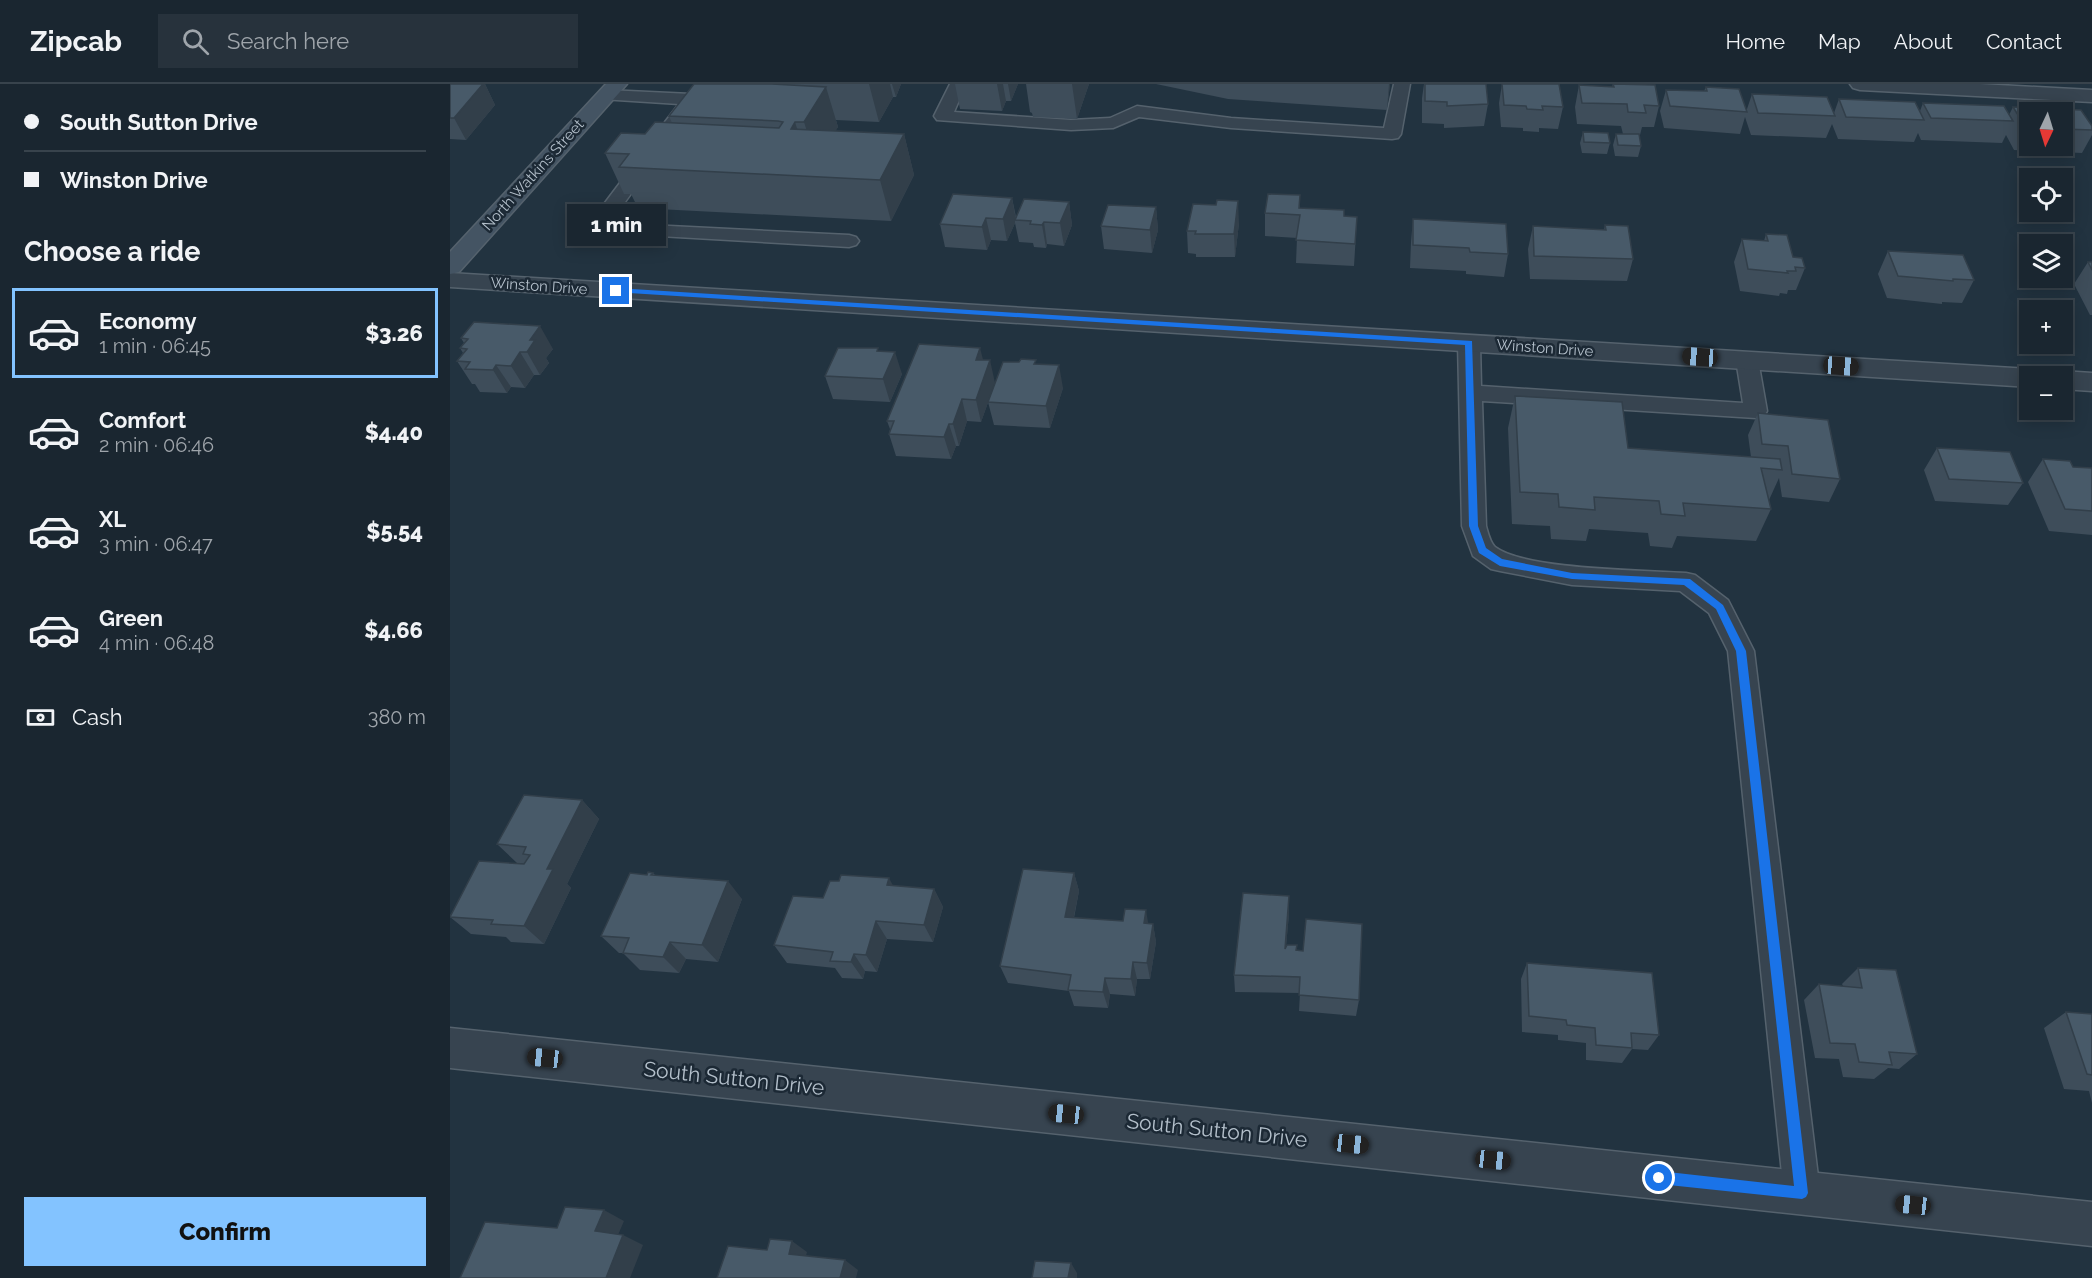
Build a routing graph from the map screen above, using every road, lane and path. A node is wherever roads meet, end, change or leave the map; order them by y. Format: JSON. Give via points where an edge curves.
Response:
{"nodes":[{"id":1,"x":706,"y":84,"type":"edge"},
{"id":2,"x":958,"y":84,"type":"edge"},
{"id":3,"x":1402,"y":84,"type":"edge"},
{"id":4,"x":1860,"y":84,"type":"edge"},
{"id":5,"x":612,"y":90,"type":"edge"},
{"id":6,"x":2092,"y":96,"type":"edge"},
{"id":7,"x":691,"y":99,"type":"junction"},
{"id":8,"x":849,"y":241,"type":"dead end"},
{"id":9,"x":450,"y":267,"type":"edge"},
{"id":10,"x":450,"y":280,"type":"edge"},
{"id":11,"x":1469,"y":343,"type":"junction"},
{"id":12,"x":1747,"y":360,"type":"junction"},
{"id":13,"x":2019,"y":377,"type":"edge"},
{"id":14,"x":2073,"y":381,"type":"edge"},
{"id":15,"x":2092,"y":382,"type":"edge"},
{"id":16,"x":1470,"y":393,"type":"junction"},
{"id":17,"x":450,"y":1048,"type":"edge"},
{"id":18,"x":1802,"y":1193,"type":"junction"},
{"id":19,"x":2092,"y":1224,"type":"edge"}],
"edges":[{"from":1,"to":7,"type":"lane"},
{"from":2,"to":3,"type":"lane","via":[[943,116],[1071,125],[1113,123],[1137,111],[1231,123],[1392,134]]},
{"from":4,"to":6,"type":"street"},
{"from":5,"to":7,"type":"lane"},
{"from":5,"to":9,"type":"main road","name":"North Watkins Street"},
{"from":7,"to":8,"type":"lane","via":[[596,228]]},
{"from":10,"to":11,"type":"street","name":"Winston Drive"},
{"from":11,"to":12,"type":"street","name":"Winston Drive"},
{"from":11,"to":16,"type":"lane"},
{"from":12,"to":13,"type":"street","name":"Winston Drive"},
{"from":12,"to":16,"type":"lane","via":[[1756,411]]},
{"from":14,"to":15,"type":"street"},
{"from":16,"to":18,"type":"lane","via":[[1474,526],[1482,550],[1500,562],[1572,576],[1686,582],[1719,607],[1741,651]]},
{"from":17,"to":18,"type":"street","name":"South Sutton Drive"},
{"from":18,"to":19,"type":"street","name":"South Sutton Drive"}]}
